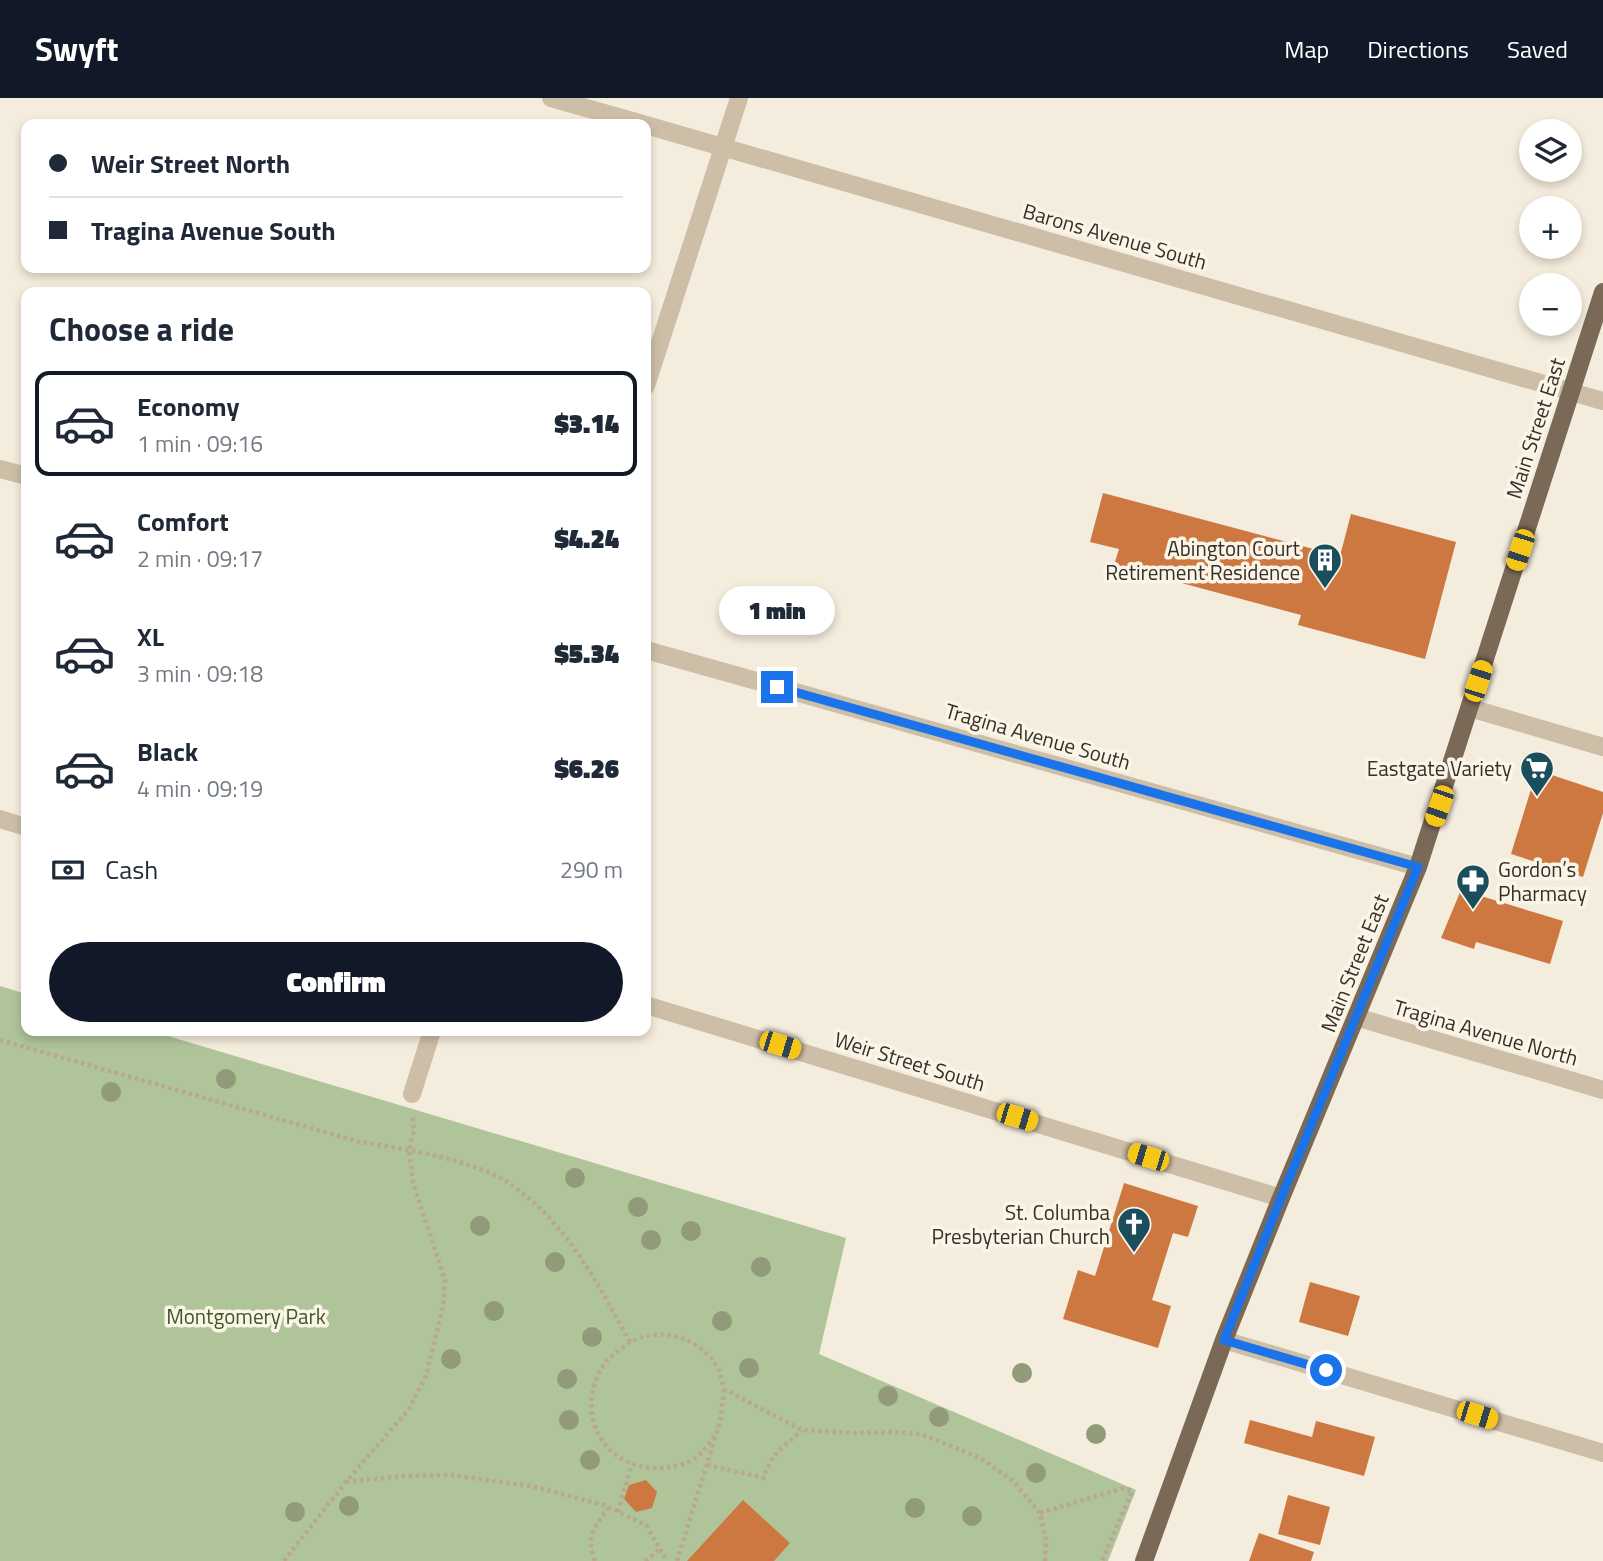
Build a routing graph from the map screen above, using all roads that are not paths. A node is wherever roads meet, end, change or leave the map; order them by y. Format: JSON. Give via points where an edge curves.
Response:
{"nodes":[{"id":1,"x":551,"y":98,"type":"edge"},
{"id":2,"x":739,"y":98,"type":"edge"},
{"id":3,"x":623,"y":119,"type":"edge"},
{"id":4,"x":651,"y":127,"type":"edge"},
{"id":5,"x":724,"y":147,"type":"junction"},
{"id":6,"x":1603,"y":292,"type":"edge"},
{"id":7,"x":651,"y":371,"type":"edge"},
{"id":8,"x":1571,"y":392,"type":"junction"},
{"id":9,"x":1603,"y":401,"type":"edge"},
{"id":10,"x":0,"y":469,"type":"edge"},
{"id":11,"x":21,"y":475,"type":"edge"},
{"id":12,"x":651,"y":651,"type":"edge"},
{"id":13,"x":1470,"y":708,"type":"junction"},
{"id":14,"x":1603,"y":747,"type":"edge"},
{"id":15,"x":0,"y":819,"type":"edge"},
{"id":16,"x":21,"y":825,"type":"edge"},
{"id":17,"x":1418,"y":867,"type":"junction"},
{"id":18,"x":651,"y":1007,"type":"edge"},
{"id":19,"x":1356,"y":1017,"type":"junction"},
{"id":20,"x":430,"y":1036,"type":"edge"},
{"id":21,"x":1603,"y":1090,"type":"edge"},
{"id":22,"x":412,"y":1094,"type":"road end"},
{"id":23,"x":1281,"y":1198,"type":"junction"},
{"id":24,"x":1224,"y":1340,"type":"junction"},
{"id":25,"x":1603,"y":1453,"type":"edge"},
{"id":26,"x":1144,"y":1561,"type":"edge"}],
"edges":[{"from":1,"to":3,"type":"street","name":"Barons Avenue South"},
{"from":2,"to":5,"type":"street"},
{"from":4,"to":5,"type":"street","name":"Barons Avenue South"},
{"from":5,"to":7,"type":"street"},
{"from":5,"to":8,"type":"street","name":"Barons Avenue South"},
{"from":6,"to":8,"type":"main road","name":"Main Street East"},
{"from":8,"to":9,"type":"street","name":"Barons Avenue South"},
{"from":8,"to":13,"type":"main road","name":"Main Street East"},
{"from":10,"to":11,"type":"street"},
{"from":12,"to":17,"type":"street","name":"Tragina Avenue South"},
{"from":13,"to":14,"type":"street"},
{"from":13,"to":17,"type":"main road","name":"Main Street East"},
{"from":15,"to":16,"type":"street"},
{"from":17,"to":19,"type":"main road","name":"Main Street East"},
{"from":18,"to":23,"type":"street","name":"Weir Street South"},
{"from":19,"to":21,"type":"street","name":"Tragina Avenue North"},
{"from":19,"to":23,"type":"main road","name":"Main Street East"},
{"from":20,"to":22,"type":"street"},
{"from":23,"to":24,"type":"main road","name":"Main Street East"},
{"from":24,"to":25,"type":"street"},
{"from":24,"to":26,"type":"main road","name":"Main Street East"}]}
